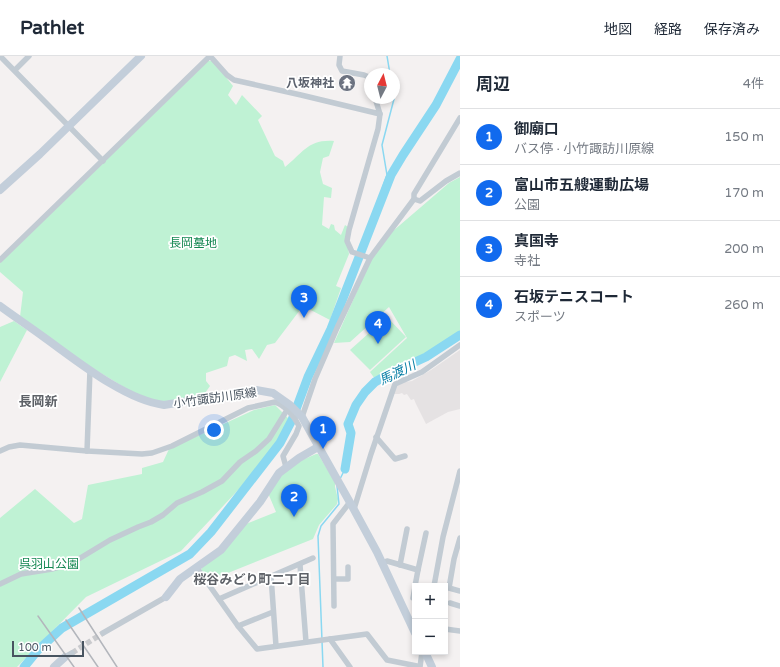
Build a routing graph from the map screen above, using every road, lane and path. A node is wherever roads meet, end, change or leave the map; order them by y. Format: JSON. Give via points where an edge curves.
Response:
{"nodes":[{"id":1,"x":0,"y":56,"type":"edge"},
{"id":2,"x":29,"y":56,"type":"edge"},
{"id":3,"x":141,"y":56,"type":"edge"},
{"id":4,"x":210,"y":56,"type":"edge"},
{"id":5,"x":340,"y":56,"type":"edge"},
{"id":6,"x":15,"y":70,"type":"junction"},
{"id":7,"x":364,"y":75,"type":"edge"},
{"id":8,"x":377,"y":104,"type":"edge"},
{"id":9,"x":380,"y":114,"type":"junction"},
{"id":10,"x":460,"y":118,"type":"edge"},
{"id":11,"x":69,"y":126,"type":"junction"},
{"id":12,"x":103,"y":161,"type":"junction"},
{"id":13,"x":460,"y":172,"type":"edge"},
{"id":14,"x":0,"y":190,"type":"edge"},
{"id":15,"x":414,"y":199,"type":"junction"},
{"id":16,"x":367,"y":258,"type":"junction"},
{"id":17,"x":0,"y":260,"type":"edge"},
{"id":18,"x":0,"y":306,"type":"edge"},
{"id":19,"x":460,"y":345,"type":"edge"},
{"id":20,"x":90,"y":370,"type":"junction"},
{"id":21,"x":289,"y":408,"type":"junction"},
{"id":22,"x":301,"y":416,"type":"junction"},
{"id":23,"x":376,"y":437,"type":"junction"},
{"id":24,"x":318,"y":447,"type":"junction"},
{"id":25,"x":0,"y":451,"type":"edge"},
{"id":26,"x":87,"y":451,"type":"junction"},
{"id":27,"x":405,"y":456,"type":"dead end"},
{"id":28,"x":286,"y":467,"type":"junction"},
{"id":29,"x":460,"y":471,"type":"edge"},
{"id":30,"x":352,"y":506,"type":"junction"},
{"id":31,"x":407,"y":529,"type":"dead end"},
{"id":32,"x":426,"y":533,"type":"dead end"},
{"id":33,"x":460,"y":538,"type":"edge"},
{"id":34,"x":313,"y":558,"type":"dead end"},
{"id":35,"x":457,"y":559,"type":"edge"},
{"id":36,"x":382,"y":563,"type":"junction"},
{"id":37,"x":300,"y":564,"type":"junction"},
{"id":38,"x":400,"y":565,"type":"junction"},
{"id":39,"x":348,"y":567,"type":"dead end"},
{"id":40,"x":197,"y":568,"type":"junction"},
{"id":41,"x":418,"y":570,"type":"junction"},
{"id":42,"x":271,"y":576,"type":"junction"},
{"id":43,"x":334,"y":579,"type":"junction"},
{"id":44,"x":416,"y":583,"type":"edge"},
{"id":45,"x":435,"y":583,"type":"edge"},
{"id":46,"x":0,"y":584,"type":"edge"},
{"id":47,"x":460,"y":591,"type":"edge"},
{"id":48,"x":166,"y":597,"type":"joint"},
{"id":49,"x":219,"y":599,"type":"junction"},
{"id":50,"x":450,"y":603,"type":"dead end"},
{"id":51,"x":334,"y":606,"type":"dead end"},
{"id":52,"x":460,"y":606,"type":"edge"},
{"id":53,"x":273,"y":612,"type":"junction"},
{"id":54,"x":238,"y":626,"type":"junction"},
{"id":55,"x":412,"y":627,"type":"edge"},
{"id":56,"x":448,"y":629,"type":"edge"},
{"id":57,"x":460,"y":631,"type":"edge"},
{"id":58,"x":103,"y":633,"type":"tunnel mouth"},
{"id":59,"x":330,"y":639,"type":"junction"},
{"id":60,"x":306,"y":642,"type":"junction"},
{"id":61,"x":276,"y":646,"type":"junction"},
{"id":62,"x":419,"y":655,"type":"edge"},
{"id":63,"x":423,"y":655,"type":"edge"},
{"id":64,"x":426,"y":655,"type":"edge"},
{"id":65,"x":66,"y":659,"type":"tunnel mouth"},
{"id":66,"x":387,"y":660,"type":"junction"},
{"id":67,"x":54,"y":667,"type":"edge"},
{"id":68,"x":350,"y":667,"type":"edge"},
{"id":69,"x":386,"y":667,"type":"edge"},
{"id":70,"x":418,"y":667,"type":"edge"},
{"id":71,"x":432,"y":667,"type":"edge"}],
"edges":[{"from":1,"to":6,"type":"street"},
{"from":2,"to":6,"type":"street"},
{"from":3,"to":11,"type":"main road"},
{"from":4,"to":9,"type":"street","via":[[234,80]]},
{"from":4,"to":12,"type":"street"},
{"from":5,"to":7,"type":"street","via":[[339,65],[342,71]]},
{"from":6,"to":11,"type":"street"},
{"from":8,"to":9,"type":"street"},
{"from":9,"to":16,"type":"street","via":[[347,241],[352,252]]},
{"from":10,"to":15,"type":"street","via":[[414,194]]},
{"from":11,"to":12,"type":"street"},
{"from":11,"to":14,"type":"main road"},
{"from":12,"to":17,"type":"street"},
{"from":13,"to":15,"type":"street","via":[[420,201]]},
{"from":15,"to":16,"type":"street"},
{"from":16,"to":22,"type":"street"},
{"from":18,"to":20,"type":"main road","name":"小竹諏訪川原線"},
{"from":19,"to":23,"type":"street","via":[[422,372],[395,384]]},
{"from":20,"to":21,"type":"main road","name":"小竹諏訪川原線","via":[[112,385],[152,404],[164,405],[256,390],[273,393]]},
{"from":20,"to":26,"type":"street"},
{"from":21,"to":22,"type":"main road","name":"小竹諏訪川原線"},
{"from":21,"to":26,"type":"street","via":[[275,402],[248,408],[172,446],[152,453]]},
{"from":21,"to":28,"type":"street","via":[[299,426],[283,456]]},
{"from":21,"to":46,"type":"street","via":[[269,439],[240,462],[222,481],[72,563],[21,574]]},
{"from":22,"to":24,"type":"main road","name":"小竹諏訪川原線"},
{"from":23,"to":27,"type":"street","via":[[395,459]]},
{"from":23,"to":30,"type":"street"},
{"from":24,"to":28,"type":"main road"},
{"from":24,"to":30,"type":"main road","name":"小竹諏訪川原線"},
{"from":25,"to":26,"type":"street","via":[[20,445]]},
{"from":28,"to":40,"type":"main road","via":[[221,550]]},
{"from":29,"to":45,"type":"street"},
{"from":30,"to":36,"type":"main road","name":"小竹諏訪川原線"},
{"from":30,"to":43,"type":"street","via":[[333,524]]},
{"from":31,"to":38,"type":"street"},
{"from":32,"to":41,"type":"street"},
{"from":33,"to":35,"type":"street"},
{"from":34,"to":37,"type":"street"},
{"from":35,"to":47,"type":"street","via":[[449,588]]},
{"from":36,"to":38,"type":"street","via":[[387,561]]},
{"from":36,"to":55,"type":"main road","name":"小竹諏訪川原線"},
{"from":37,"to":42,"type":"street"},
{"from":37,"to":60,"type":"street"},
{"from":38,"to":41,"type":"street"},
{"from":39,"to":43,"type":"street","via":[[348,579]]},
{"from":40,"to":48,"type":"main road","via":[[180,579]]},
{"from":40,"to":49,"type":"street"},
{"from":41,"to":44,"type":"street"},
{"from":42,"to":49,"type":"street"},
{"from":42,"to":53,"type":"street"},
{"from":43,"to":51,"type":"street"},
{"from":48,"to":58,"type":"street"},
{"from":49,"to":54,"type":"street"},
{"from":50,"to":52,"type":"street"},
{"from":53,"to":54,"type":"street"},
{"from":53,"to":61,"type":"street"},
{"from":54,"to":61,"type":"street","via":[[257,649]]},
{"from":56,"to":57,"type":"street"},
{"from":59,"to":60,"type":"street"},
{"from":59,"to":66,"type":"street","via":[[367,634]]},
{"from":59,"to":68,"type":"street"},
{"from":60,"to":61,"type":"street"},
{"from":62,"to":70,"type":"street"},
{"from":63,"to":70,"type":"street"},
{"from":64,"to":71,"type":"main road"},
{"from":65,"to":67,"type":"main road"},
{"from":66,"to":69,"type":"street"},
{"from":66,"to":70,"type":"street"}]}
